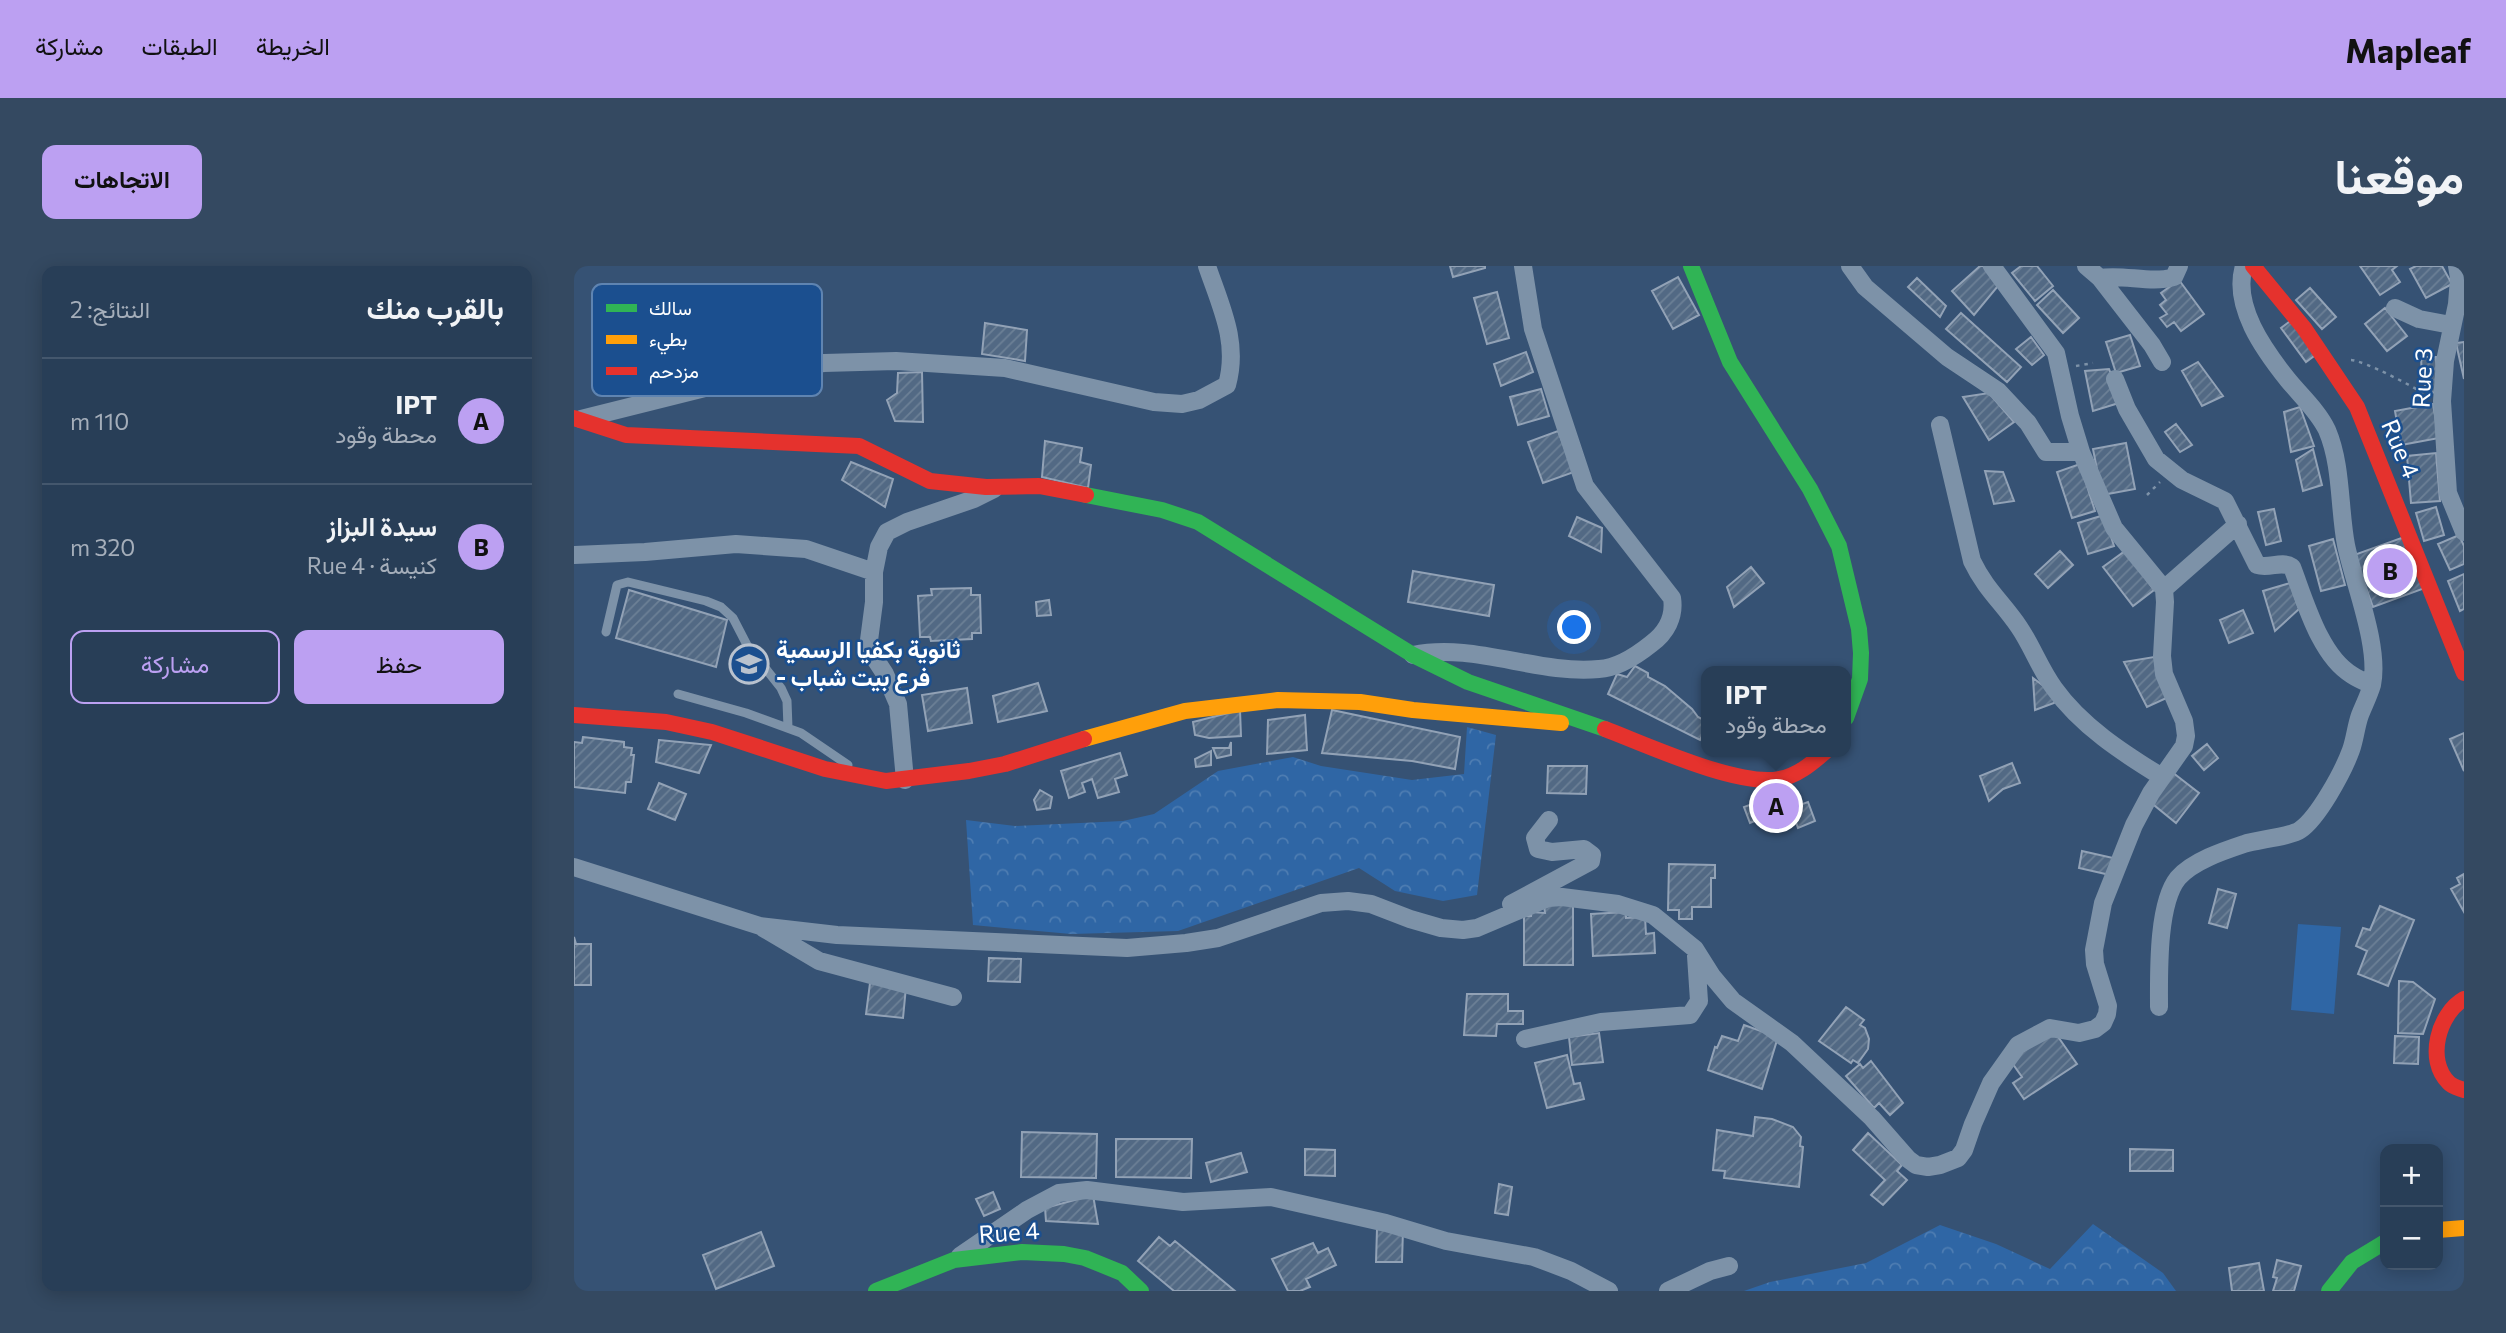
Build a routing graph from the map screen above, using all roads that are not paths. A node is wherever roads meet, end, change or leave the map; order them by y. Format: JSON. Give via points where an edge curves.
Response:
{"nodes":[{"id":1,"x":1207,"y":266,"type":"edge"},
{"id":2,"x":1523,"y":266,"type":"edge"},
{"id":3,"x":1690,"y":266,"type":"edge"},
{"id":4,"x":1850,"y":266,"type":"edge"},
{"id":5,"x":1992,"y":266,"type":"edge"},
{"id":6,"x":2179,"y":266,"type":"edge"},
{"id":7,"x":2244,"y":266,"type":"edge"},
{"id":8,"x":2253,"y":266,"type":"edge"},
{"id":9,"x":2458,"y":266,"type":"edge"},
{"id":10,"x":2093,"y":272,"type":"edge"},
{"id":11,"x":2395,"y":308,"type":"dead end"},
{"id":12,"x":2451,"y":325,"type":"junction"},
{"id":13,"x":2162,"y":362,"type":"dead end"},
{"id":14,"x":822,"y":365,"type":"edge"},
{"id":15,"x":2115,"y":379,"type":"dead end"},
{"id":16,"x":670,"y":396,"type":"edge"},
{"id":17,"x":576,"y":419,"type":"edge"},
{"id":18,"x":1940,"y":425,"type":"dead end"},
{"id":19,"x":2081,"y":452,"type":"junction"},
{"id":20,"x":1000,"y":485,"type":"junction"},
{"id":21,"x":2238,"y":524,"type":"junction"},
{"id":22,"x":2464,"y":533,"type":"edge"},
{"id":23,"x":574,"y":555,"type":"edge"},
{"id":24,"x":874,"y":572,"type":"junction"},
{"id":25,"x":2164,"y":589,"type":"junction"},
{"id":26,"x":606,"y":632,"type":"dead end"},
{"id":27,"x":1413,"y":655,"type":"junction"},
{"id":28,"x":2464,"y":673,"type":"edge"},
{"id":29,"x":2372,"y":685,"type":"junction"},
{"id":30,"x":678,"y":694,"type":"dead end"},
{"id":31,"x":1851,"y":705,"type":"edge"},
{"id":32,"x":574,"y":715,"type":"edge"},
{"id":33,"x":1599,"y":727,"type":"junction"},
{"id":34,"x":788,"y":728,"type":"junction"},
{"id":35,"x":1819,"y":757,"type":"edge"},
{"id":36,"x":2162,"y":777,"type":"junction"},
{"id":37,"x":867,"y":778,"type":"junction"},
{"id":38,"x":905,"y":780,"type":"junction"},
{"id":39,"x":1549,"y":820,"type":"dead end"},
{"id":40,"x":574,"y":867,"type":"edge"},
{"id":41,"x":760,"y":926,"type":"junction"},
{"id":42,"x":1477,"y":928,"type":"junction"},
{"id":43,"x":1695,"y":949,"type":"junction"},
{"id":44,"x":953,"y":997,"type":"dead end"},
{"id":45,"x":2464,"y":999,"type":"edge"},
{"id":46,"x":2160,"y":1007,"type":"dead end"},
{"id":47,"x":1525,"y":1039,"type":"dead end"},
{"id":48,"x":2464,"y":1090,"type":"edge"},
{"id":49,"x":2464,"y":1228,"type":"edge"},
{"id":50,"x":2443,"y":1230,"type":"edge"},
{"id":51,"x":2380,"y":1244,"type":"edge"},
{"id":52,"x":954,"y":1260,"type":"junction"},
{"id":53,"x":1729,"y":1265,"type":"dead end"},
{"id":54,"x":876,"y":1291,"type":"edge"},
{"id":55,"x":1141,"y":1291,"type":"edge"},
{"id":56,"x":1609,"y":1291,"type":"edge"},
{"id":57,"x":1668,"y":1291,"type":"edge"},
{"id":58,"x":2329,"y":1291,"type":"edge"}],
"edges":[{"from":1,"to":14,"type":"street","via":[[1233,355],[1227,385],[1199,400],[1154,402],[1005,368],[896,361]]},
{"from":2,"to":27,"type":"street","via":[[1533,329],[1585,486],[1672,598],[1671,619],[1660,638],[1642,652],[1600,669],[1577,670],[1460,653]]},
{"from":3,"to":31,"type":"street","via":[[1730,362],[1810,489],[1839,546],[1861,653],[1860,679]]},
{"from":4,"to":19,"type":"street","via":[[1865,287],[1947,357],[1998,391],[2028,423],[2046,452]]},
{"from":5,"to":19,"type":"street","via":[[2056,353]]},
{"from":6,"to":10,"type":"street","via":[[2174,277],[2163,280]]},
{"from":7,"to":29,"type":"street","via":[[2241,294],[2257,334],[2321,419],[2332,443],[2346,544],[2370,639]]},
{"from":8,"to":28,"type":"street","name":"Rue 4","via":[[2304,328],[2357,407]]},
{"from":9,"to":12,"type":"street","name":"Rue 3"},
{"from":10,"to":13,"type":"street"},
{"from":11,"to":12,"type":"street","via":[[2419,319]]},
{"from":12,"to":22,"type":"street","name":"Rue 3","via":[[2442,401],[2446,475]]},
{"from":15,"to":21,"type":"street","via":[[2156,459],[2182,480],[2225,501]]},
{"from":16,"to":17,"type":"street"},
{"from":17,"to":20,"type":"street","via":[[626,435],[859,446],[930,481]]},
{"from":18,"to":36,"type":"street","via":[[1980,578],[2018,626],[2054,689],[2081,719],[2120,752]]},
{"from":19,"to":25,"type":"street","via":[[2114,528]]},
{"from":20,"to":24,"type":"street","via":[[887,532],[878,547]]},
{"from":20,"to":27,"type":"street","via":[[1039,486],[1162,510],[1198,522]]},
{"from":21,"to":25,"type":"street"},
{"from":21,"to":29,"type":"street","via":[[2257,565],[2283,563],[2292,568],[2328,649],[2352,676]]},
{"from":23,"to":24,"type":"street","via":[[736,544],[806,549]]},
{"from":24,"to":38,"type":"street","via":[[868,648],[898,704]]},
{"from":25,"to":36,"type":"street","via":[[2164,674],[2186,736]]},
{"from":26,"to":34,"type":"lane","via":[[617,585],[628,583],[721,607],[781,688],[787,701]]},
{"from":27,"to":33,"type":"street","via":[[1468,682]]},
{"from":29,"to":46,"type":"street","via":[[2351,751],[2324,800],[2299,832],[2245,844],[2195,865],[2179,877],[2162,928]]},
{"from":30,"to":34,"type":"lane"},
{"from":32,"to":37,"type":"street","via":[[666,722]]},
{"from":33,"to":35,"type":"street","via":[[1753,780],[1790,778]]},
{"from":33,"to":38,"type":"street","via":[[1360,702],[1278,700],[1185,711],[1005,764]]},
{"from":34,"to":37,"type":"lane"},
{"from":36,"to":43,"type":"street","via":[[2134,825],[2094,938],[2095,964],[2108,1006],[2103,1023],[2079,1033],[2050,1028],[2018,1045],[1991,1083],[1965,1150],[1950,1163],[1928,1167],[1908,1159],[1872,1118],[1792,1043],[1733,1001]]},
{"from":37,"to":38,"type":"street"},
{"from":39,"to":42,"type":"street","via":[[1535,838],[1538,849],[1584,849],[1592,855],[1591,861]]},
{"from":40,"to":41,"type":"street"},
{"from":41,"to":42,"type":"street","via":[[837,935],[1127,947],[1218,939],[1321,903],[1348,901],[1441,928]]},
{"from":41,"to":44,"type":"street","via":[[819,961]]},
{"from":42,"to":43,"type":"street","via":[[1548,898],[1588,899],[1653,915]]},
{"from":43,"to":47,"type":"street","via":[[1700,995],[1690,1015],[1601,1022]]},
{"from":45,"to":48,"type":"street","via":[[2446,1016],[2437,1042],[2437,1060],[2449,1084]]},
{"from":49,"to":50,"type":"street"},
{"from":51,"to":58,"type":"street","via":[[2353,1262]]},
{"from":52,"to":54,"type":"street","name":"Rue 4"},
{"from":52,"to":55,"type":"street","name":"Rue 4","via":[[1022,1252],[1064,1254],[1122,1273]]},
{"from":52,"to":56,"type":"street","via":[[1059,1194],[1087,1190],[1183,1202],[1271,1198],[1446,1241],[1534,1257]]},
{"from":53,"to":57,"type":"street"}]}
